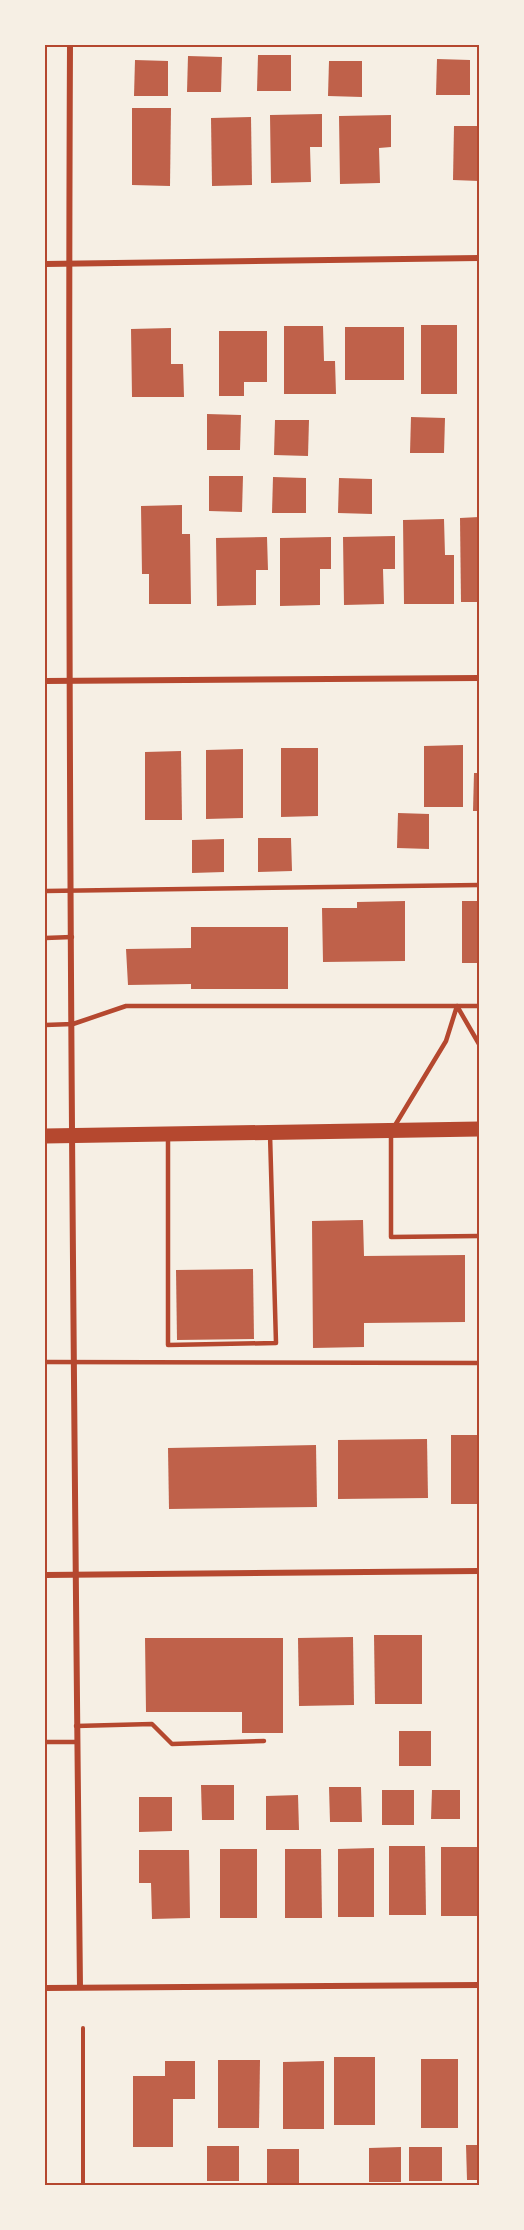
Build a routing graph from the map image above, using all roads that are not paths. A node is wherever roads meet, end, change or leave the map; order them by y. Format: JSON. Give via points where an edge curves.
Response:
{"nodes":[{"id":1,"x":70,"y":45,"type":"edge"},
{"id":2,"x":479,"y":258,"type":"edge"},
{"id":3,"x":45,"y":264,"type":"edge"},
{"id":4,"x":69,"y":264,"type":"junction"},
{"id":5,"x":479,"y":678,"type":"edge"},
{"id":6,"x":45,"y":681,"type":"edge"},
{"id":7,"x":71,"y":681,"type":"junction"},
{"id":8,"x":479,"y":885,"type":"edge"},
{"id":9,"x":72,"y":890,"type":"junction"},
{"id":10,"x":45,"y":891,"type":"edge"},
{"id":11,"x":72,"y":937,"type":"junction"},
{"id":12,"x":45,"y":938,"type":"edge"},
{"id":13,"x":457,"y":1006,"type":"junction"},
{"id":14,"x":479,"y":1006,"type":"edge"},
{"id":15,"x":73,"y":1024,"type":"junction"},
{"id":16,"x":45,"y":1025,"type":"edge"},
{"id":17,"x":479,"y":1044,"type":"edge"},
{"id":18,"x":479,"y":1129,"type":"edge"},
{"id":19,"x":391,"y":1131,"type":"junction"},
{"id":20,"x":270,"y":1133,"type":"junction"},
{"id":21,"x":168,"y":1134,"type":"junction"},
{"id":22,"x":45,"y":1136,"type":"edge"},
{"id":23,"x":73,"y":1136,"type":"junction"},
{"id":24,"x":479,"y":1236,"type":"edge"},
{"id":25,"x":45,"y":1362,"type":"edge"},
{"id":26,"x":74,"y":1362,"type":"junction"},
{"id":27,"x":479,"y":1363,"type":"edge"},
{"id":28,"x":479,"y":1571,"type":"edge"},
{"id":29,"x":45,"y":1575,"type":"edge"},
{"id":30,"x":76,"y":1575,"type":"junction"},
{"id":31,"x":76,"y":1726,"type":"junction"},
{"id":32,"x":264,"y":1741,"type":"dead end"},
{"id":33,"x":45,"y":1742,"type":"edge"},
{"id":34,"x":76,"y":1742,"type":"junction"},
{"id":35,"x":479,"y":1985,"type":"edge"},
{"id":36,"x":80,"y":1987,"type":"junction"},
{"id":37,"x":45,"y":1988,"type":"edge"}],
"edges":[{"from":1,"to":4,"type":"street"},
{"from":2,"to":4,"type":"street"},
{"from":3,"to":4,"type":"street"},
{"from":4,"to":7,"type":"street"},
{"from":5,"to":7,"type":"street"},
{"from":6,"to":7,"type":"street"},
{"from":7,"to":9,"type":"street"},
{"from":8,"to":9,"type":"lane"},
{"from":9,"to":10,"type":"lane"},
{"from":9,"to":11,"type":"street"},
{"from":11,"to":12,"type":"lane"},
{"from":11,"to":15,"type":"street"},
{"from":13,"to":14,"type":"lane"},
{"from":13,"to":15,"type":"lane","via":[[126,1006]]},
{"from":13,"to":17,"type":"lane"},
{"from":13,"to":19,"type":"lane","via":[[446,1041]]},
{"from":15,"to":16,"type":"lane"},
{"from":15,"to":23,"type":"street"},
{"from":18,"to":19,"type":"main road"},
{"from":19,"to":20,"type":"main road"},
{"from":19,"to":24,"type":"lane","via":[[391,1237]]},
{"from":20,"to":21,"type":"main road"},
{"from":20,"to":21,"type":"lane","via":[[276,1343],[168,1346]]},
{"from":21,"to":23,"type":"main road"},
{"from":22,"to":23,"type":"main road"},
{"from":23,"to":26,"type":"street"},
{"from":25,"to":26,"type":"lane"},
{"from":26,"to":27,"type":"lane"},
{"from":26,"to":30,"type":"street"},
{"from":28,"to":30,"type":"street"},
{"from":29,"to":30,"type":"street"},
{"from":30,"to":31,"type":"street"},
{"from":31,"to":32,"type":"lane","via":[[152,1724],[172,1744]]},
{"from":31,"to":34,"type":"street"},
{"from":33,"to":34,"type":"lane"},
{"from":34,"to":36,"type":"street"},
{"from":35,"to":36,"type":"street"},
{"from":36,"to":37,"type":"street"}]}
